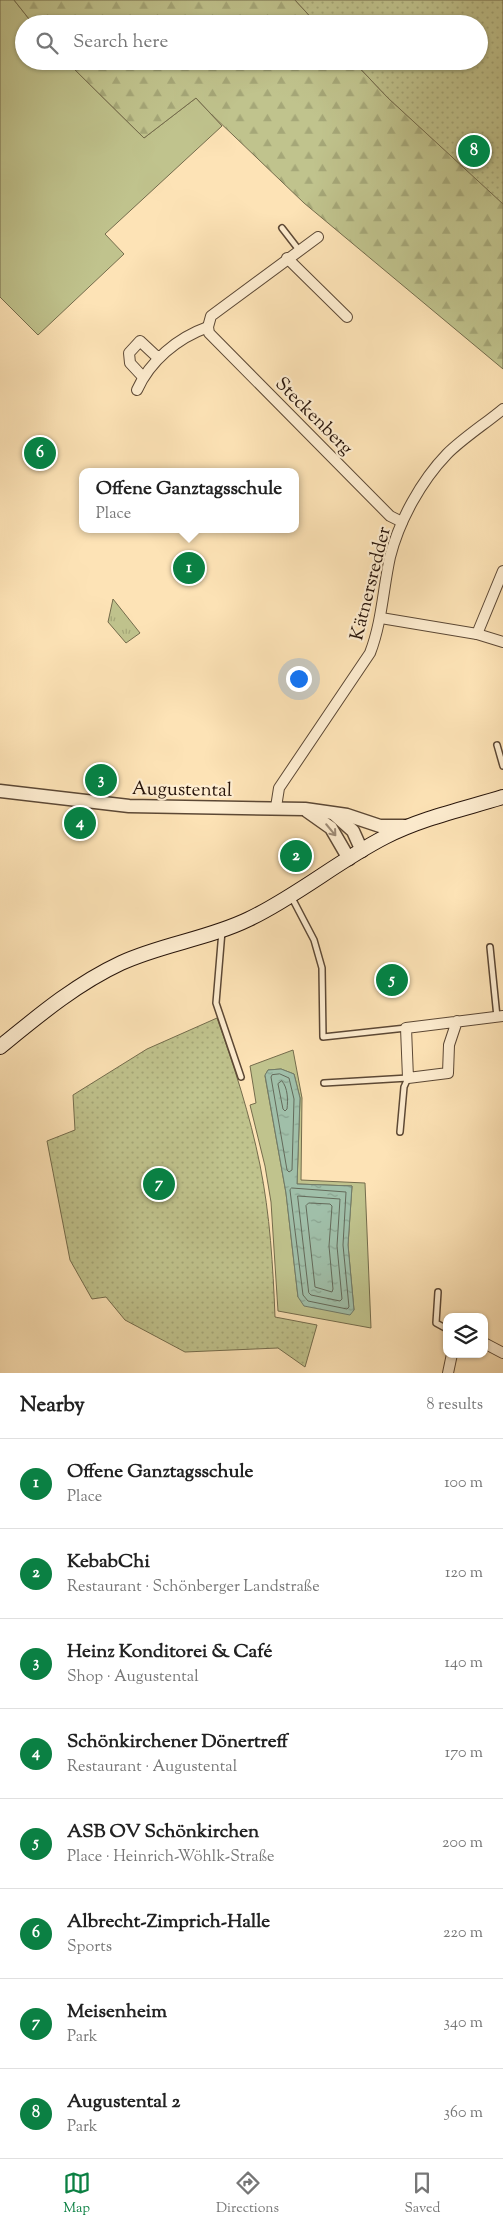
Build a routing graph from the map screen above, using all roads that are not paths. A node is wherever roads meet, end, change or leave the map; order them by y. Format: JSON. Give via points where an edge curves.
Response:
{"nodes":[{"id":1,"x":282,"y":228,"type":"dead end"},
{"id":2,"x":318,"y":237,"type":"dead end"},
{"id":3,"x":299,"y":250,"type":"junction"},
{"id":4,"x":287,"y":258,"type":"junction"},
{"id":5,"x":347,"y":318,"type":"dead end"},
{"id":6,"x":208,"y":327,"type":"junction"},
{"id":7,"x":160,"y":356,"type":"junction"},
{"id":8,"x":143,"y":377,"type":"junction"},
{"id":9,"x":137,"y":390,"type":"dead end"},
{"id":10,"x":503,"y":409,"type":"edge"},
{"id":11,"x":402,"y":522,"type":"junction"},
{"id":12,"x":503,"y":571,"type":"edge"},
{"id":13,"x":381,"y":618,"type":"junction"},
{"id":14,"x":477,"y":634,"type":"junction"},
{"id":15,"x":503,"y":642,"type":"edge"},
{"id":16,"x":497,"y":745,"type":"dead end"},
{"id":17,"x":503,"y":766,"type":"edge"},
{"id":18,"x":0,"y":791,"type":"edge"},
{"id":19,"x":503,"y":797,"type":"edge"},
{"id":20,"x":276,"y":807,"type":"junction"},
{"id":21,"x":305,"y":809,"type":"junction"},
{"id":22,"x":331,"y":812,"type":"junction"},
{"id":23,"x":410,"y":826,"type":"junction"},
{"id":24,"x":362,"y":851,"type":"junction"},
{"id":25,"x":349,"y":859,"type":"junction"},
{"id":26,"x":291,"y":895,"type":"junction"},
{"id":27,"x":222,"y":930,"type":"junction"},
{"id":28,"x":490,"y":946,"type":"dead end"},
{"id":29,"x":500,"y":1017,"type":"edge"},
{"id":30,"x":458,"y":1021,"type":"junction"},
{"id":31,"x":406,"y":1028,"type":"junction"},
{"id":32,"x":0,"y":1047,"type":"edge"},
{"id":33,"x":241,"y":1077,"type":"dead end"},
{"id":34,"x":408,"y":1078,"type":"junction"},
{"id":35,"x":324,"y":1083,"type":"dead end"},
{"id":36,"x":400,"y":1132,"type":"dead end"},
{"id":37,"x":438,"y":1292,"type":"dead end"},
{"id":38,"x":443,"y":1327,"type":"edge"},
{"id":39,"x":488,"y":1346,"type":"edge"},
{"id":40,"x":503,"y":1353,"type":"edge"},
{"id":41,"x":451,"y":1358,"type":"edge"},
{"id":42,"x":448,"y":1373,"type":"edge"}],
"edges":[{"from":1,"to":3,"type":"lane"},
{"from":2,"to":3,"type":"street"},
{"from":3,"to":4,"type":"street"},
{"from":4,"to":5,"type":"street"},
{"from":4,"to":6,"type":"street","via":[[211,316]]},
{"from":6,"to":7,"type":"street","via":[[194,332]]},
{"from":6,"to":11,"type":"street","name":"Steckenberg","via":[[209,333],[383,509]]},
{"from":7,"to":8,"type":"street"},
{"from":7,"to":8,"type":"street","via":[[140,341],[130,353],[130,363]]},
{"from":8,"to":9,"type":"street"},
{"from":10,"to":11,"type":"street","name":"Kätnersredder","via":[[447,454],[420,490]]},
{"from":11,"to":13,"type":"street","name":"Kätnersredder","via":[[391,554]]},
{"from":12,"to":14,"type":"street"},
{"from":13,"to":14,"type":"street"},
{"from":13,"to":20,"type":"street","name":"Kätnersredder","via":[[370,653],[279,788]]},
{"from":14,"to":15,"type":"street"},
{"from":16,"to":17,"type":"lane"},
{"from":18,"to":20,"type":"street","name":"Augustental","via":[[137,807]]},
{"from":19,"to":23,"type":"main road"},
{"from":20,"to":21,"type":"street","name":"Augustental"},
{"from":21,"to":22,"type":"street","name":"Augustental"},
{"from":21,"to":25,"type":"street","one_way":true,"via":[[332,828]]},
{"from":22,"to":23,"type":"street","name":"Augustental","via":[[380,826]]},
{"from":22,"to":24,"type":"street","via":[[345,822]]},
{"from":23,"to":24,"type":"main road"},
{"from":24,"to":25,"type":"main road"},
{"from":25,"to":26,"type":"main road"},
{"from":26,"to":27,"type":"main road"},
{"from":26,"to":31,"type":"lane","via":[[314,940],[322,968],[323,1037]]},
{"from":27,"to":32,"type":"main road","via":[[121,963],[52,1004]]},
{"from":27,"to":33,"type":"lane","via":[[216,1003]]},
{"from":28,"to":29,"type":"lane"},
{"from":29,"to":30,"type":"street"},
{"from":30,"to":31,"type":"street"},
{"from":30,"to":34,"type":"street","via":[[449,1045],[448,1073]]},
{"from":31,"to":34,"type":"street"},
{"from":34,"to":35,"type":"lane"},
{"from":34,"to":36,"type":"lane","via":[[404,1087]]},
{"from":37,"to":38,"type":"lane","via":[[436,1323]]},
{"from":39,"to":40,"type":"street"},
{"from":41,"to":42,"type":"street"}]}
